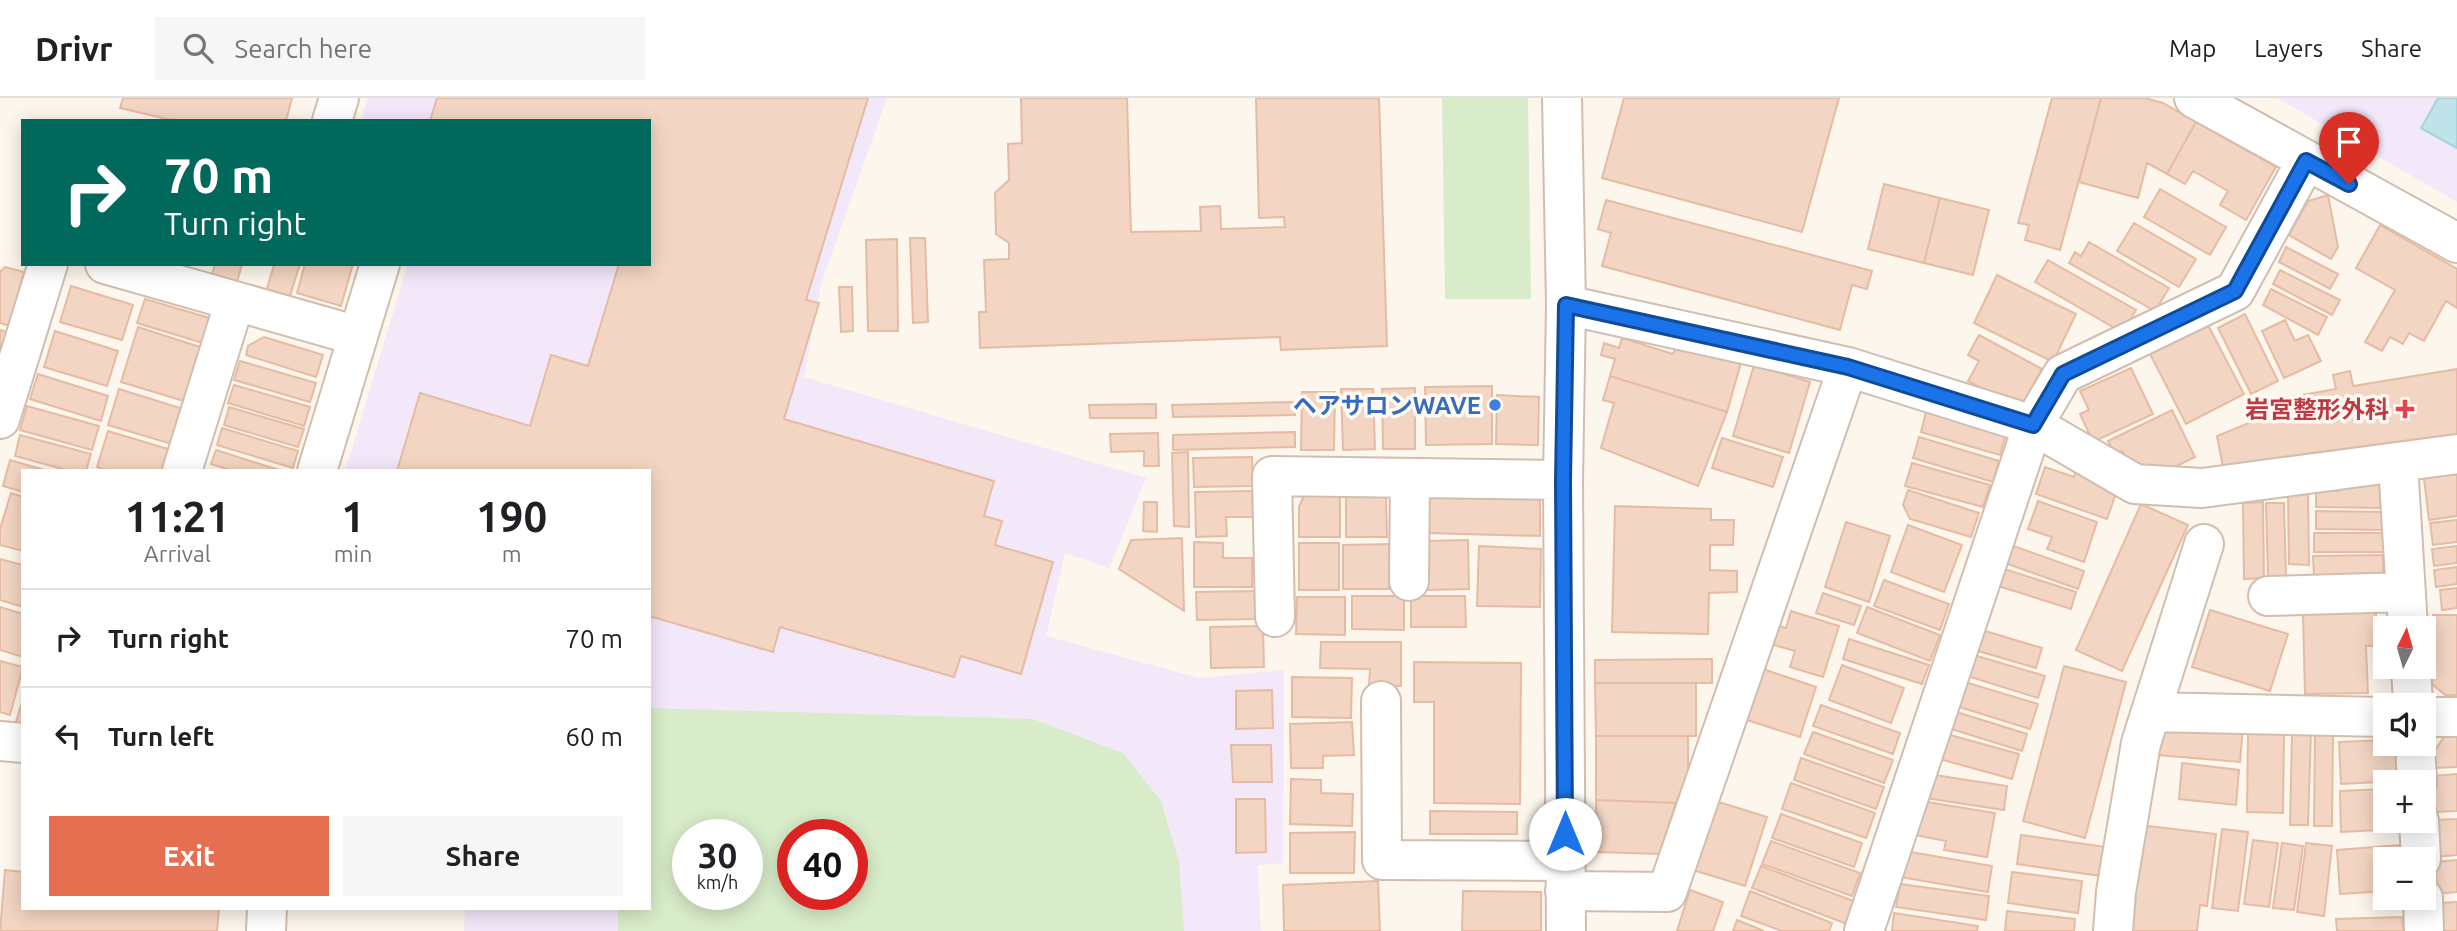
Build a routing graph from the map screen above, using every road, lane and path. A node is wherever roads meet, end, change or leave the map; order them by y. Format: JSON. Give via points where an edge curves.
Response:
{"nodes":[{"id":1,"x":339,"y":98,"type":"edge"},
{"id":2,"x":1562,"y":98,"type":"edge"},
{"id":3,"x":2194,"y":98,"type":"edge"},
{"id":4,"x":333,"y":119,"type":"edge"},
{"id":5,"x":2306,"y":161,"type":"junction"},
{"id":6,"x":2457,"y":243,"type":"edge"},
{"id":7,"x":47,"y":266,"type":"edge"},
{"id":8,"x":112,"y":266,"type":"edge"},
{"id":9,"x":379,"y":266,"type":"edge"},
{"id":10,"x":235,"y":301,"type":"junction"},
{"id":11,"x":1566,"y":305,"type":"junction"},
{"id":12,"x":358,"y":336,"type":"junction"},
{"id":13,"x":1848,"y":367,"type":"junction"},
{"id":14,"x":0,"y":419,"type":"edge"},
{"id":15,"x":2033,"y":425,"type":"junction"},
{"id":16,"x":2457,"y":454,"type":"edge"},
{"id":17,"x":2398,"y":463,"type":"junction"},
{"id":18,"x":183,"y":469,"type":"edge"},
{"id":19,"x":318,"y":469,"type":"edge"},
{"id":20,"x":1410,"y":478,"type":"junction"},
{"id":21,"x":1563,"y":480,"type":"junction"},
{"id":22,"x":2204,"y":544,"type":"dead end"},
{"id":23,"x":1409,"y":581,"type":"dead end"},
{"id":24,"x":2268,"y":596,"type":"dead end"},
{"id":25,"x":2407,"y":610,"type":"edge"},
{"id":26,"x":1275,"y":618,"type":"dead end"},
{"id":27,"x":1381,"y":701,"type":"dead end"},
{"id":28,"x":2151,"y":712,"type":"junction"},
{"id":29,"x":2373,"y":717,"type":"edge"},
{"id":30,"x":2436,"y":717,"type":"edge"},
{"id":31,"x":2457,"y":718,"type":"edge"},
{"id":32,"x":0,"y":741,"type":"edge"},
{"id":33,"x":21,"y":743,"type":"edge"},
{"id":34,"x":1565,"y":876,"type":"junction"},
{"id":35,"x":267,"y":910,"type":"edge"},
{"id":36,"x":2423,"y":910,"type":"edge"},
{"id":37,"x":266,"y":931,"type":"edge"},
{"id":38,"x":1566,"y":931,"type":"edge"},
{"id":39,"x":1864,"y":931,"type":"edge"},
{"id":40,"x":2113,"y":931,"type":"edge"},
{"id":41,"x":2424,"y":931,"type":"edge"}],
"edges":[{"from":1,"to":4,"type":"street"},
{"from":2,"to":11,"type":"street"},
{"from":3,"to":5,"type":"street"},
{"from":5,"to":6,"type":"street"},
{"from":5,"to":15,"type":"street","via":[[2235,291],[2063,374]]},
{"from":7,"to":14,"type":"street"},
{"from":8,"to":10,"type":"street"},
{"from":9,"to":12,"type":"street"},
{"from":10,"to":12,"type":"street"},
{"from":10,"to":18,"type":"street"},
{"from":11,"to":13,"type":"street"},
{"from":11,"to":21,"type":"street"},
{"from":12,"to":19,"type":"street"},
{"from":13,"to":15,"type":"street"},
{"from":13,"to":34,"type":"street","via":[[1667,892]]},
{"from":15,"to":17,"type":"street","via":[[2135,484],[2202,488]]},
{"from":15,"to":39,"type":"street"},
{"from":16,"to":17,"type":"street"},
{"from":17,"to":25,"type":"street"},
{"from":20,"to":21,"type":"street"},
{"from":20,"to":23,"type":"street"},
{"from":20,"to":26,"type":"street","via":[[1272,476]]},
{"from":21,"to":34,"type":"street"},
{"from":22,"to":28,"type":"street"},
{"from":24,"to":25,"type":"street"},
{"from":27,"to":34,"type":"street","via":[[1382,860]]},
{"from":28,"to":29,"type":"street"},
{"from":28,"to":40,"type":"street","via":[[2141,743]]},
{"from":30,"to":31,"type":"street"},
{"from":32,"to":33,"type":"street"},
{"from":34,"to":38,"type":"street"},
{"from":35,"to":37,"type":"street"},
{"from":36,"to":41,"type":"street"}]}
